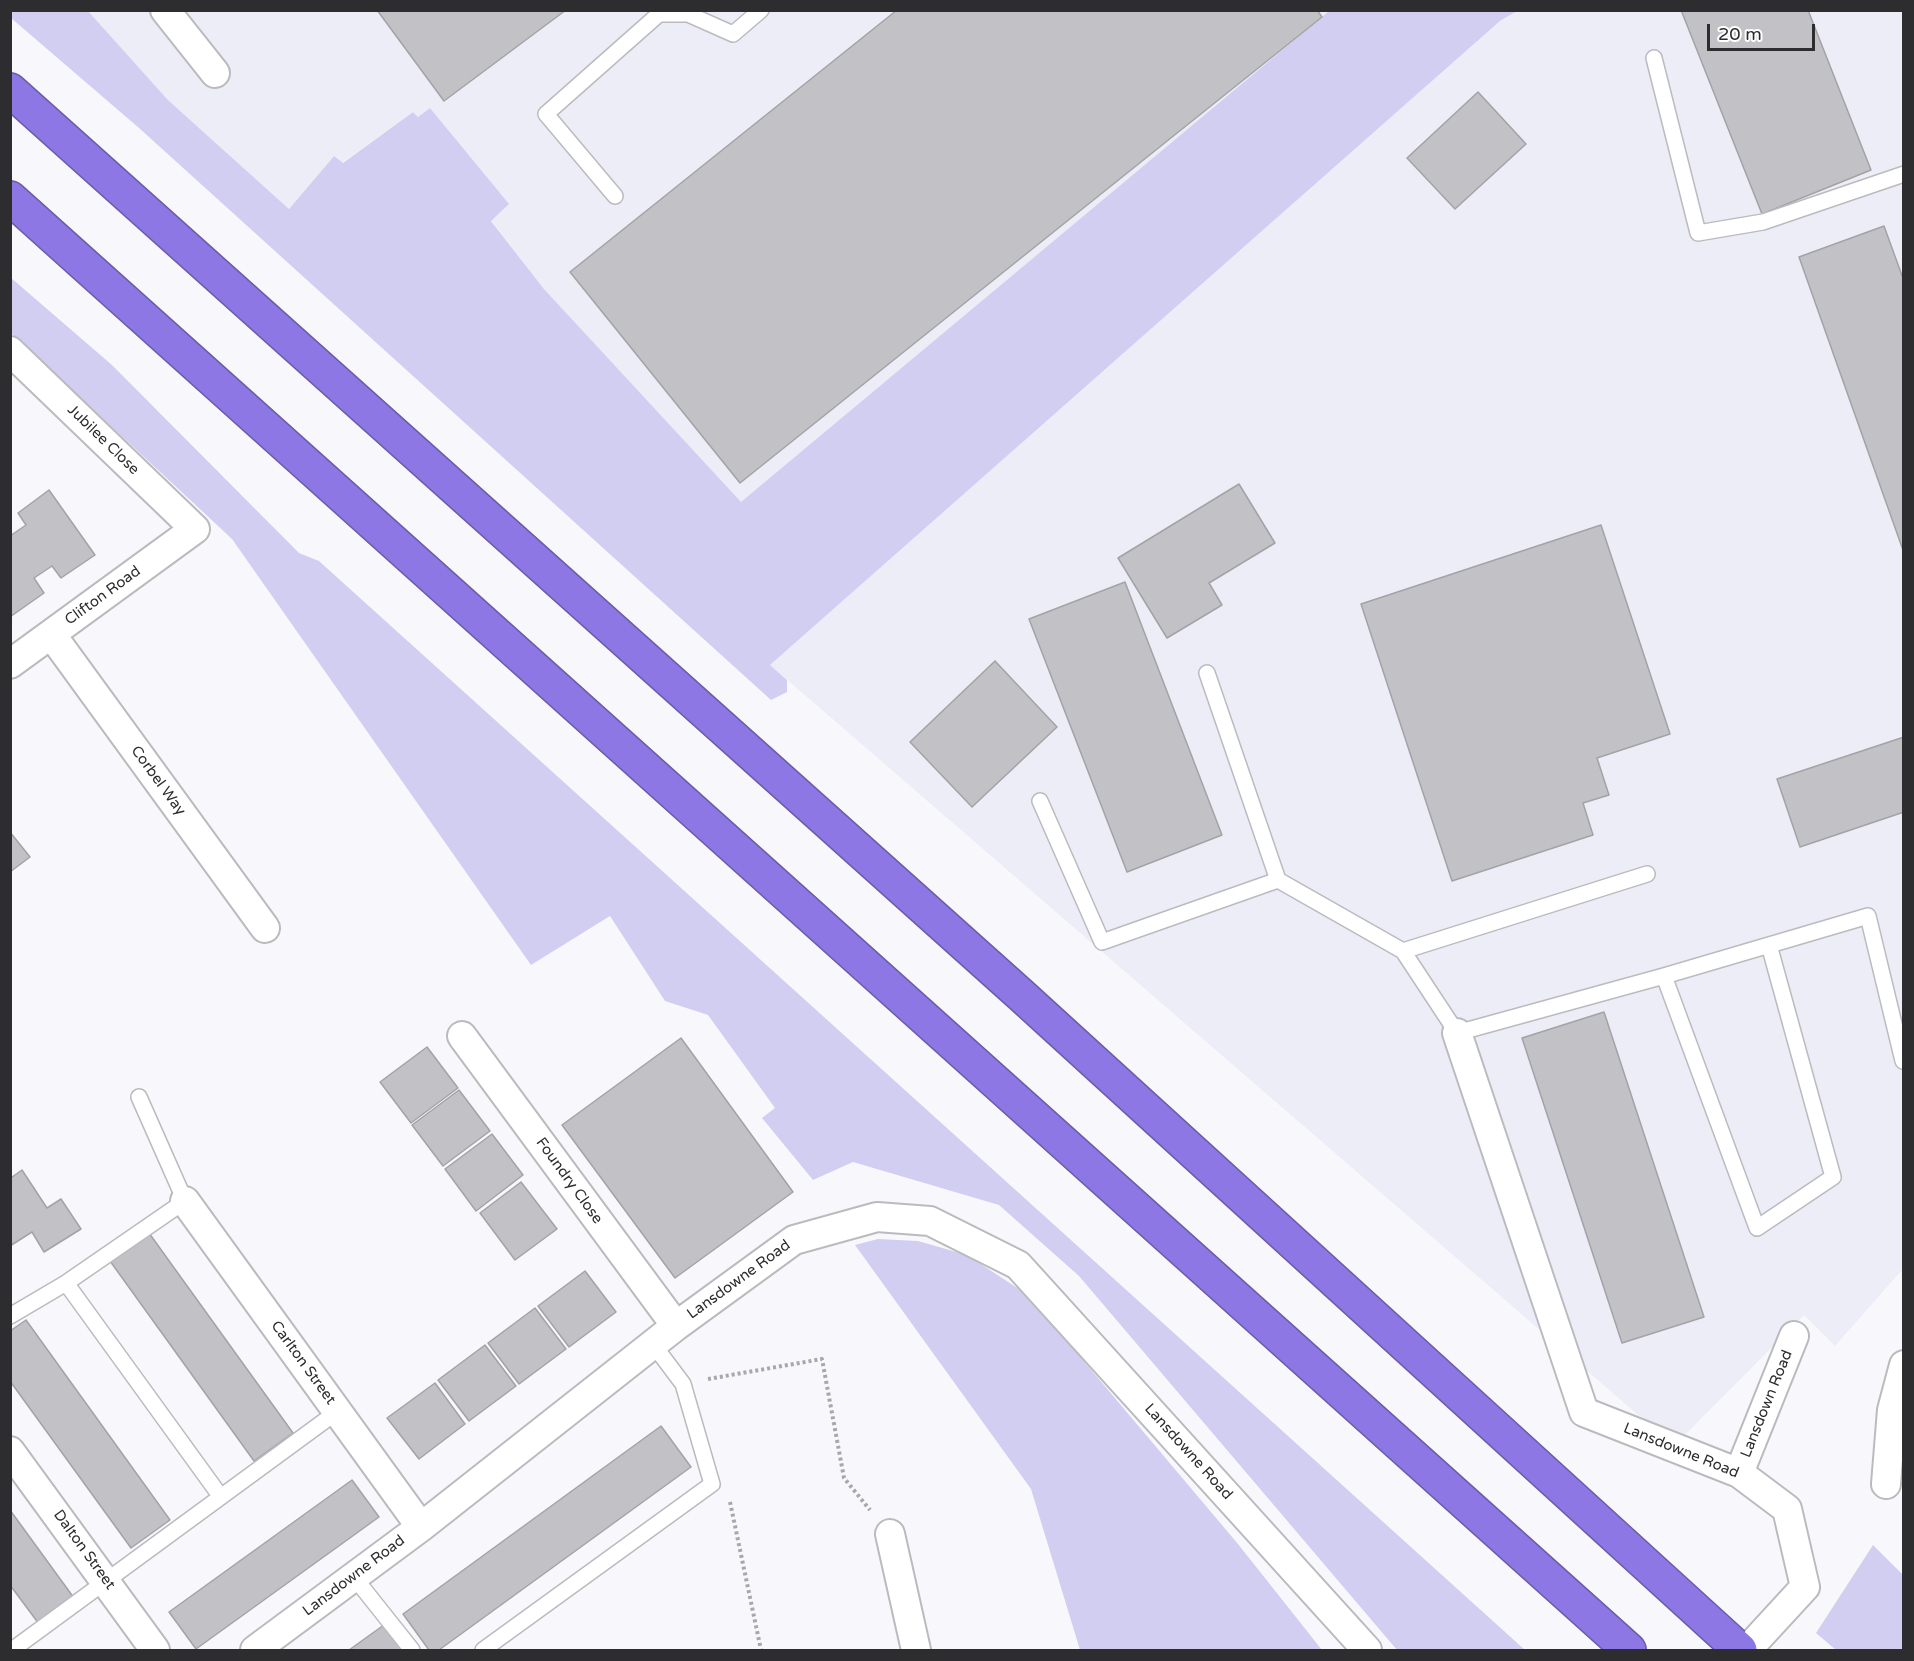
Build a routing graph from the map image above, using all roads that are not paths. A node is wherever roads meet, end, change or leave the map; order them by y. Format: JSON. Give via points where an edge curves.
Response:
{"nodes":[{"id":1,"x":165,"y":10,"type":"edge"},
{"id":2,"x":761,"y":10,"type":"edge"},
{"id":3,"x":1654,"y":58,"type":"dead end"},
{"id":4,"x":215,"y":73,"type":"dead end"},
{"id":5,"x":10,"y":90,"type":"edge"},
{"id":6,"x":1904,"y":174,"type":"edge"},
{"id":7,"x":615,"y":196,"type":"dead end"},
{"id":8,"x":10,"y":198,"type":"edge"},
{"id":9,"x":10,"y":351,"type":"edge"},
{"id":10,"x":195,"y":529,"type":"joint"},
{"id":11,"x":51,"y":634,"type":"junction"},
{"id":12,"x":10,"y":664,"type":"edge"},
{"id":13,"x":1207,"y":673,"type":"dead end"},
{"id":14,"x":1040,"y":801,"type":"dead end"},
{"id":15,"x":1647,"y":874,"type":"dead end"},
{"id":16,"x":1278,"y":880,"type":"junction"},
{"id":17,"x":265,"y":928,"type":"dead end"},
{"id":18,"x":1769,"y":945,"type":"junction"},
{"id":19,"x":1403,"y":951,"type":"junction"},
{"id":20,"x":1664,"y":976,"type":"junction"},
{"id":21,"x":1457,"y":1033,"type":"junction"},
{"id":22,"x":462,"y":1036,"type":"dead end"},
{"id":23,"x":1903,"y":1061,"type":"edge"},
{"id":24,"x":140,"y":1097,"type":"dead end"},
{"id":25,"x":185,"y":1201,"type":"junction"},
{"id":26,"x":66,"y":1283,"type":"junction"},
{"id":27,"x":10,"y":1316,"type":"edge"},
{"id":28,"x":676,"y":1326,"type":"junction"},
{"id":29,"x":1794,"y":1336,"type":"dead end"},
{"id":30,"x":653,"y":1344,"type":"junction"},
{"id":31,"x":1904,"y":1365,"type":"edge"},
{"id":32,"x":338,"y":1411,"type":"junction"},
{"id":33,"x":10,"y":1451,"type":"edge"},
{"id":34,"x":1739,"y":1473,"type":"junction"},
{"id":35,"x":1886,"y":1484,"type":"dead end"},
{"id":36,"x":221,"y":1497,"type":"junction"},
{"id":37,"x":420,"y":1527,"type":"junction"},
{"id":38,"x":890,"y":1534,"type":"road end"},
{"id":39,"x":354,"y":1577,"type":"junction"},
{"id":40,"x":106,"y":1581,"type":"junction"},
{"id":41,"x":1738,"y":1646,"type":"edge"},
{"id":42,"x":12,"y":1650,"type":"edge"},
{"id":43,"x":155,"y":1650,"type":"edge"},
{"id":44,"x":255,"y":1650,"type":"edge"},
{"id":45,"x":412,"y":1650,"type":"edge"},
{"id":46,"x":483,"y":1650,"type":"edge"},
{"id":47,"x":916,"y":1650,"type":"edge"},
{"id":48,"x":1367,"y":1650,"type":"edge"},
{"id":49,"x":1629,"y":1650,"type":"edge"}],
"edges":[{"from":1,"to":4,"type":"street"},
{"from":2,"to":7,"type":"lane","via":[[734,34],[688,14],[659,14],[546,114]]},
{"from":3,"to":6,"type":"lane","via":[[1698,233],[1764,222]]},
{"from":5,"to":41,"type":"highway","via":[[1021,995]]},
{"from":8,"to":49,"type":"highway"},
{"from":9,"to":10,"type":"street","name":"Jubilee Close"},
{"from":10,"to":11,"type":"street","name":"Clifton Road"},
{"from":11,"to":12,"type":"street","name":"Clifton Road"},
{"from":11,"to":17,"type":"street","name":"Corbel Way"},
{"from":13,"to":16,"type":"lane"},
{"from":14,"to":16,"type":"lane","via":[[1102,942]]},
{"from":15,"to":19,"type":"lane"},
{"from":16,"to":19,"type":"lane"},
{"from":18,"to":20,"type":"lane"},
{"from":18,"to":20,"type":"lane","via":[[1833,1177],[1757,1228]]},
{"from":18,"to":23,"type":"lane","via":[[1868,916]]},
{"from":19,"to":21,"type":"lane"},
{"from":20,"to":21,"type":"lane"},
{"from":21,"to":34,"type":"street","name":"Lansdowne Road","via":[[1584,1412]]},
{"from":22,"to":28,"type":"street","name":"Foundry Close"},
{"from":24,"to":25,"type":"lane"},
{"from":25,"to":26,"type":"lane"},
{"from":25,"to":32,"type":"street","name":"Carlton Street"},
{"from":26,"to":27,"type":"lane"},
{"from":26,"to":36,"type":"lane"},
{"from":28,"to":30,"type":"street","name":"Lansdowne Road"},
{"from":28,"to":48,"type":"street","name":"Lansdowne Road","via":[[794,1240],[877,1217],[930,1221],[1018,1265]]},
{"from":29,"to":34,"type":"street","name":"Lansdown Road"},
{"from":30,"to":37,"type":"street","name":"Lansdowne Road"},
{"from":30,"to":46,"type":"lane","via":[[683,1384],[712,1484]]},
{"from":31,"to":35,"type":"street","via":[[1892,1410]]},
{"from":32,"to":36,"type":"lane"},
{"from":32,"to":37,"type":"street","name":"Carlton Street"},
{"from":33,"to":40,"type":"street","name":"Dalton Street"},
{"from":34,"to":41,"type":"street","name":"Lansdowne Road","via":[[1787,1509],[1805,1587]]},
{"from":36,"to":40,"type":"lane"},
{"from":37,"to":39,"type":"street","name":"Lansdowne Road"},
{"from":38,"to":47,"type":"street"},
{"from":39,"to":44,"type":"street","name":"Lansdowne Road"},
{"from":39,"to":45,"type":"lane"},
{"from":40,"to":42,"type":"lane"},
{"from":40,"to":43,"type":"street","name":"Dalton Street"}]}
